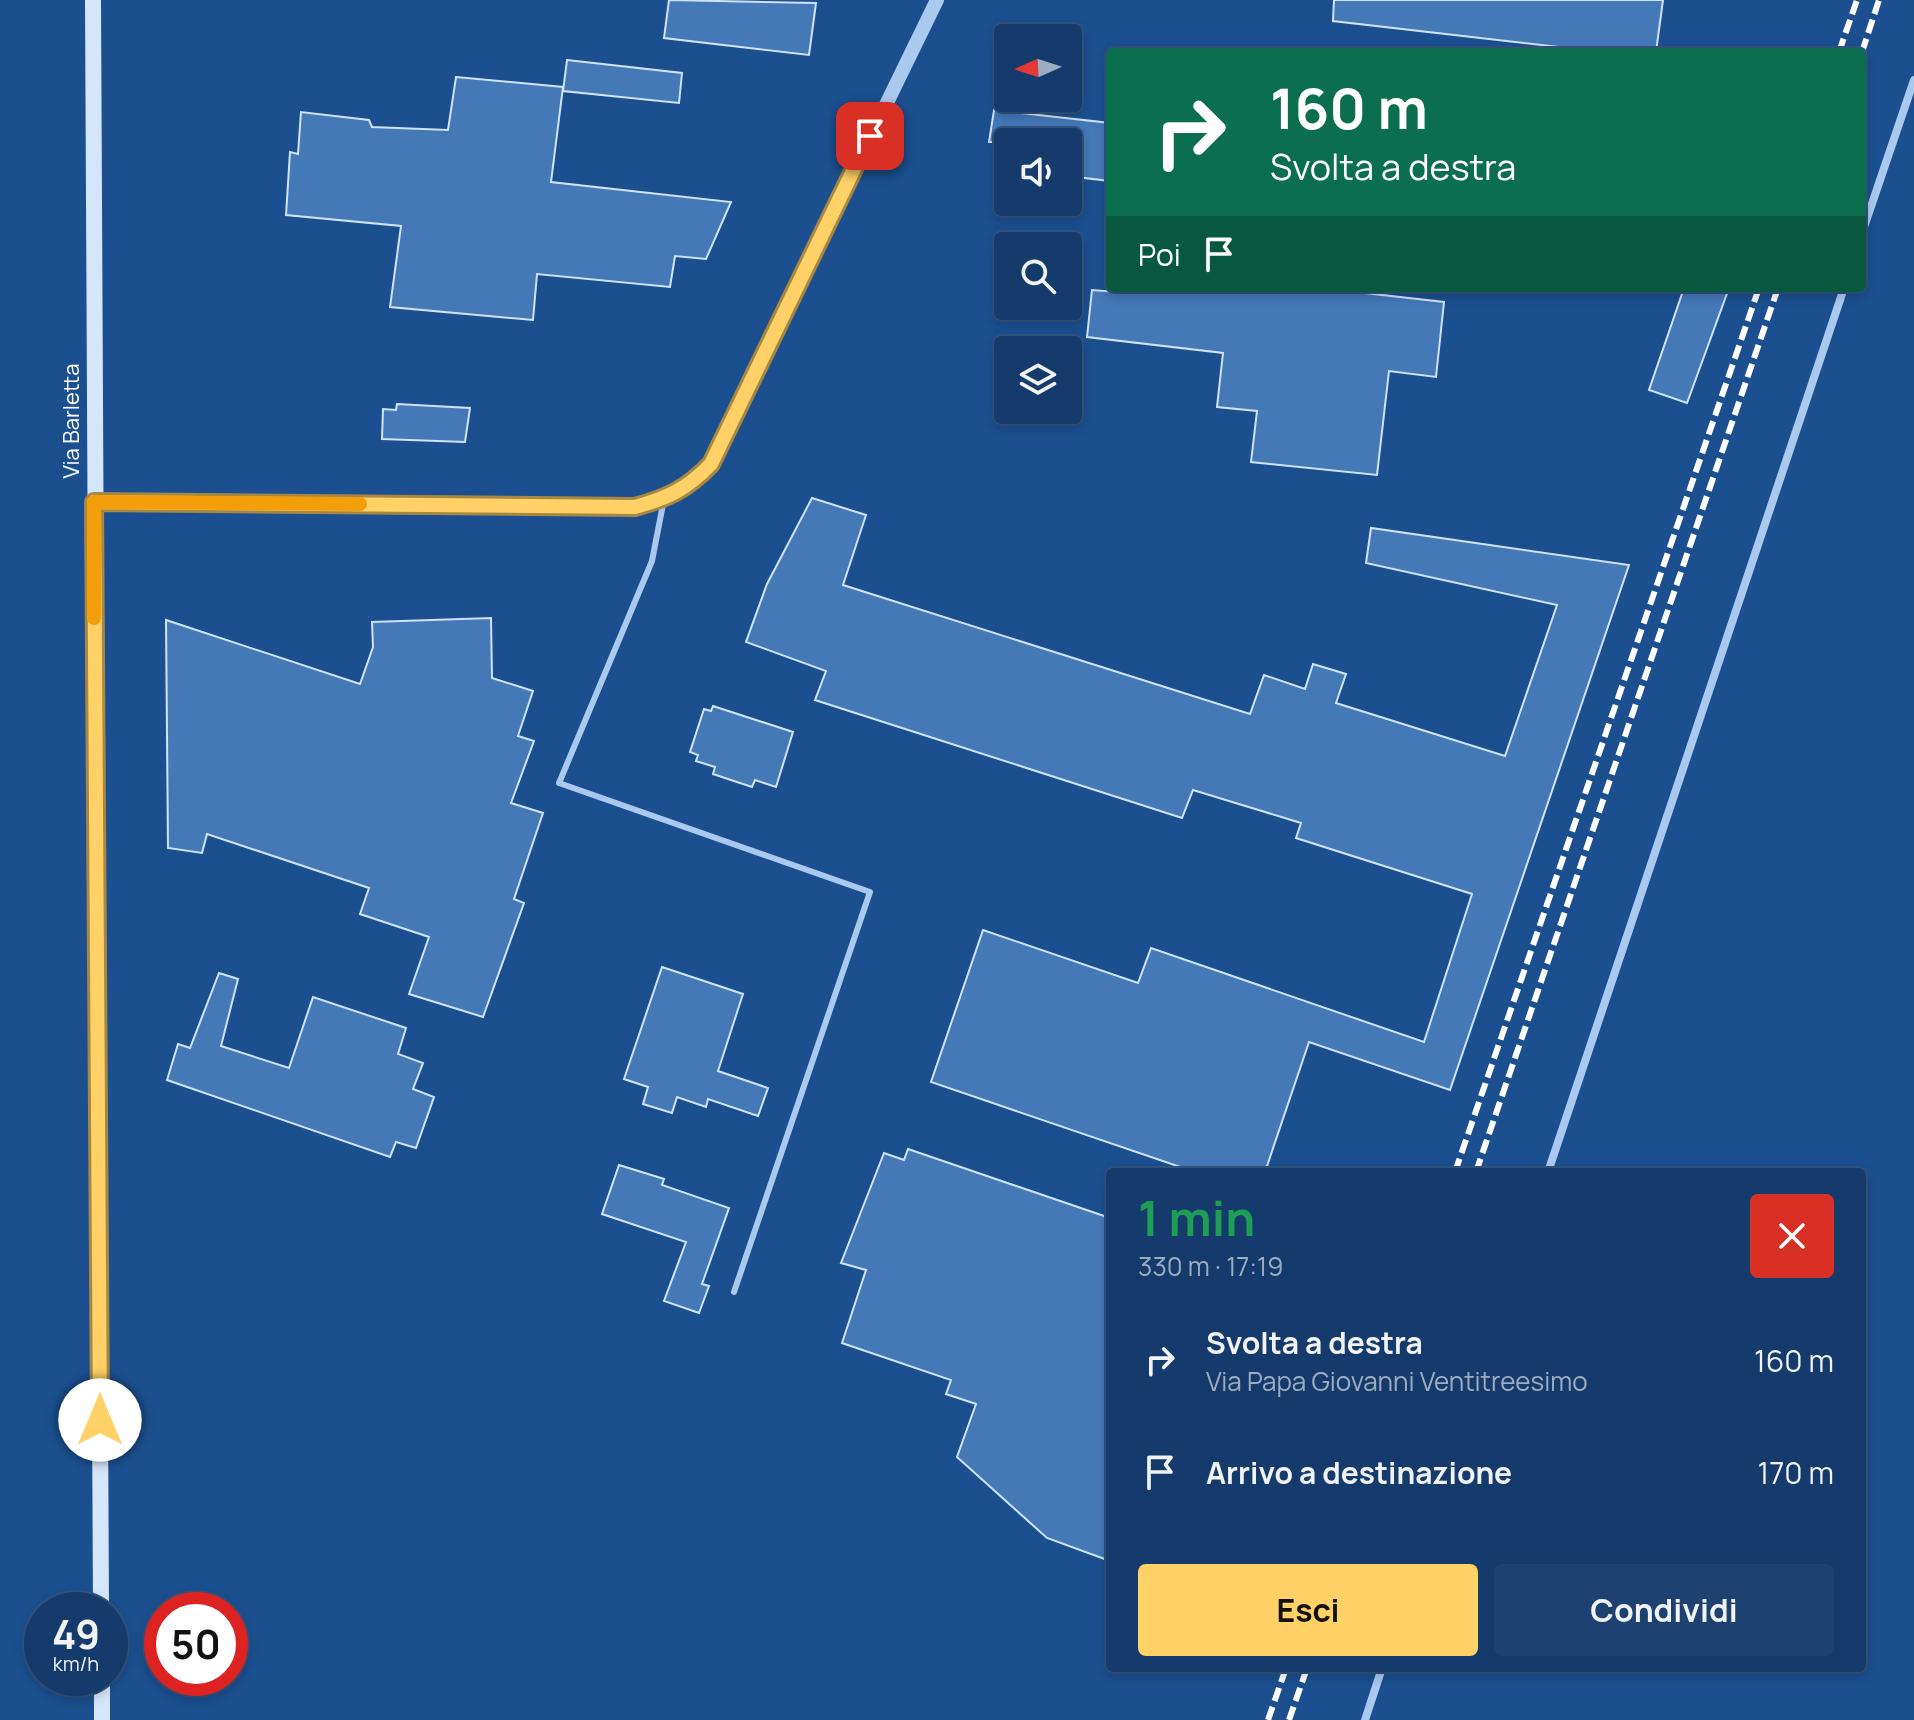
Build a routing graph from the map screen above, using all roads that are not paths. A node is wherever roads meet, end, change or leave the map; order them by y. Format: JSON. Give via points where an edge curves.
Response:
{"nodes":[{"id":1,"x":93,"y":0,"type":"edge"},
{"id":2,"x":937,"y":0,"type":"edge"},
{"id":3,"x":1914,"y":80,"type":"edge"},
{"id":4,"x":1866,"y":221,"type":"edge"},
{"id":5,"x":1843,"y":292,"type":"edge"},
{"id":6,"x":664,"y":499,"type":"junction"},
{"id":7,"x":94,"y":502,"type":"junction"},
{"id":8,"x":1549,"y":1168,"type":"edge"},
{"id":9,"x":734,"y":1292,"type":"dead end"},
{"id":10,"x":101,"y":1592,"type":"edge"},
{"id":11,"x":1381,"y":1672,"type":"edge"},
{"id":12,"x":102,"y":1696,"type":"edge"},
{"id":13,"x":102,"y":1720,"type":"edge"},
{"id":14,"x":1365,"y":1720,"type":"edge"}],
"edges":[{"from":1,"to":7,"type":"main road","name":"Via Barletta"},
{"from":2,"to":6,"type":"street","via":[[711,464],[692,484]]},
{"from":3,"to":4,"type":"street"},
{"from":5,"to":8,"type":"street"},
{"from":6,"to":7,"type":"street","via":[[635,507]]},
{"from":6,"to":9,"type":"lane","via":[[652,561],[559,783],[870,892]]},
{"from":7,"to":10,"type":"main road","name":"Via Barletta"},
{"from":11,"to":14,"type":"street"},
{"from":12,"to":13,"type":"main road"}]}
